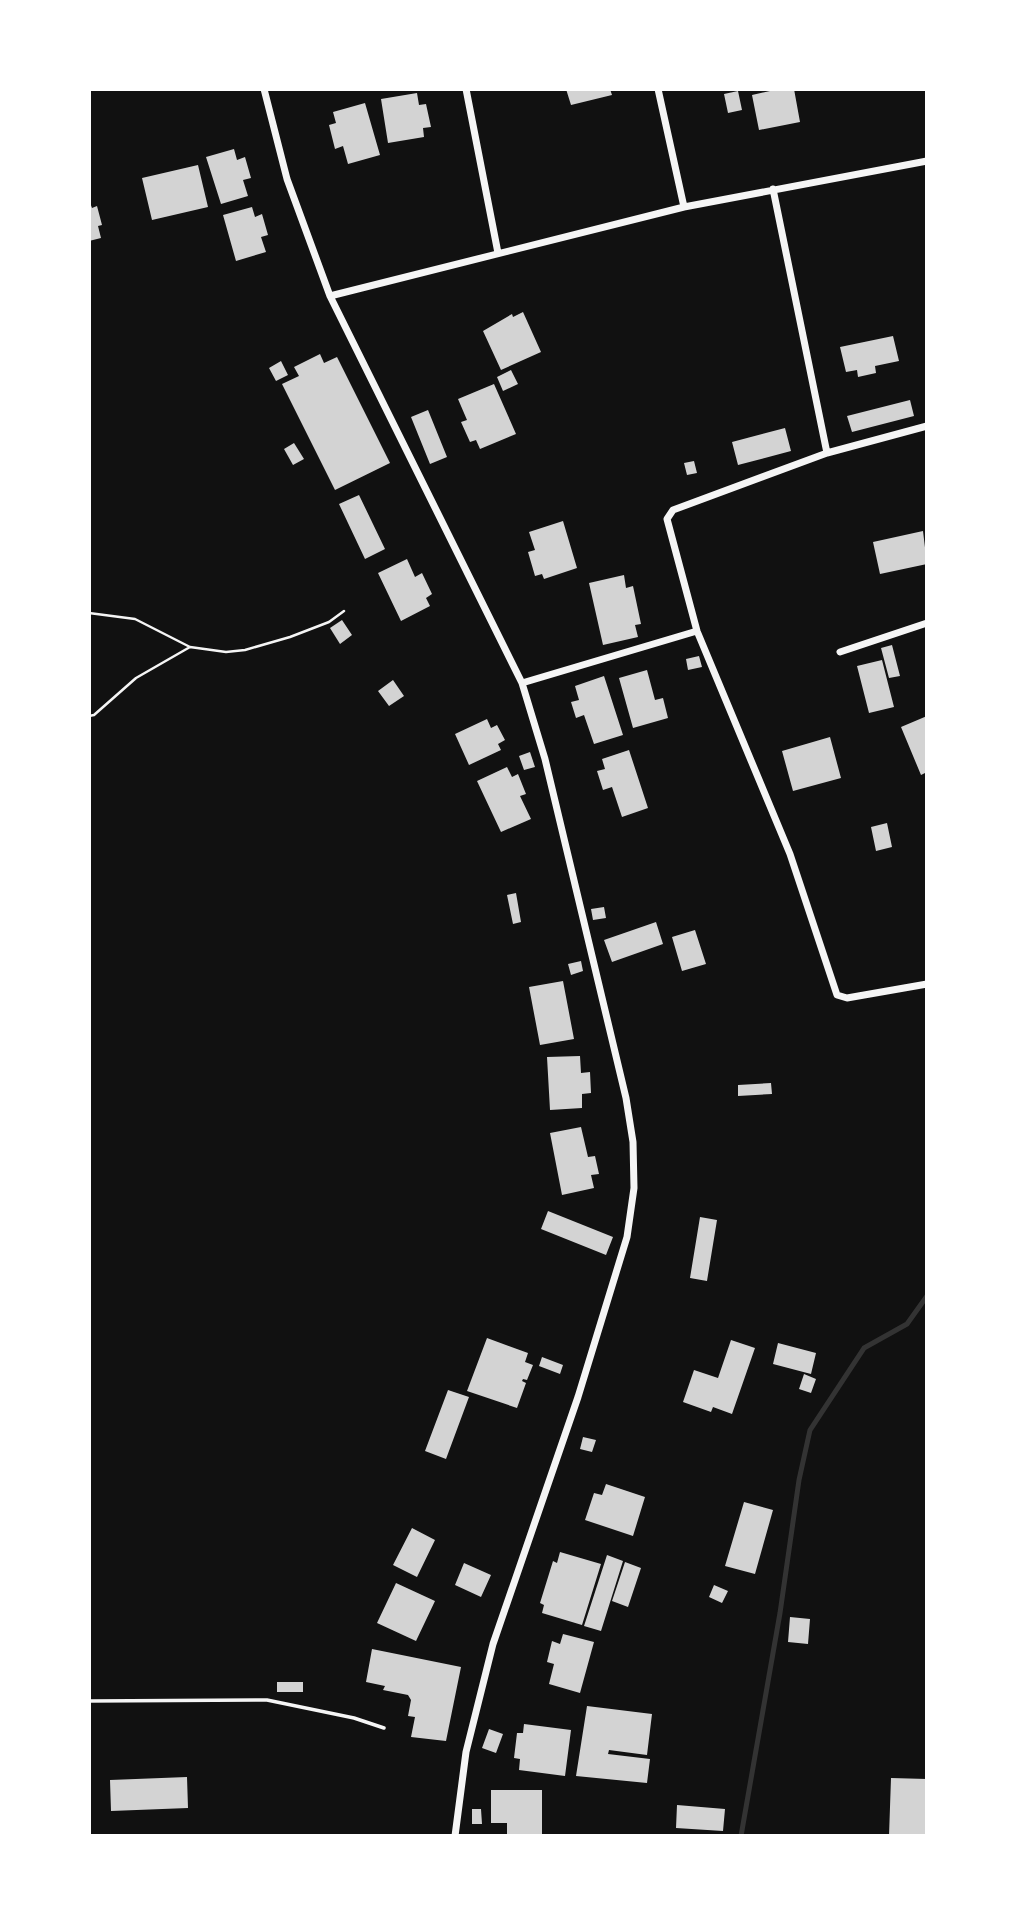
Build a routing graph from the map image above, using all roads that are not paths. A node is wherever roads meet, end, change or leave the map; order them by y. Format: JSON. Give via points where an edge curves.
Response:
{"nodes":[{"id":1,"x":264,"y":89,"type":"edge"},
{"id":2,"x":466,"y":89,"type":"edge"},
{"id":3,"x":658,"y":89,"type":"edge"},
{"id":4,"x":927,"y":161,"type":"edge"},
{"id":5,"x":773,"y":189,"type":"junction"},
{"id":6,"x":684,"y":207,"type":"junction"},
{"id":7,"x":498,"y":253,"type":"junction"},
{"id":8,"x":330,"y":296,"type":"junction"},
{"id":9,"x":927,"y":426,"type":"edge"},
{"id":10,"x":827,"y":453,"type":"junction"},
{"id":11,"x":927,"y":623,"type":"edge"},
{"id":12,"x":697,"y":631,"type":"junction"},
{"id":13,"x":840,"y":652,"type":"dead end"},
{"id":14,"x":522,"y":683,"type":"junction"},
{"id":15,"x":927,"y":984,"type":"edge"},
{"id":16,"x":89,"y":1701,"type":"edge"},
{"id":17,"x":384,"y":1728,"type":"dead end"},
{"id":18,"x":455,"y":1836,"type":"edge"}],
"edges":[{"from":1,"to":8,"type":"street","via":[[287,178]]},
{"from":2,"to":7,"type":"street"},
{"from":3,"to":6,"type":"street"},
{"from":4,"to":5,"type":"street"},
{"from":5,"to":6,"type":"street"},
{"from":5,"to":10,"type":"street"},
{"from":6,"to":7,"type":"street"},
{"from":7,"to":8,"type":"street"},
{"from":8,"to":14,"type":"street"},
{"from":9,"to":10,"type":"street"},
{"from":10,"to":12,"type":"street","via":[[669,513]]},
{"from":11,"to":13,"type":"street"},
{"from":12,"to":14,"type":"street"},
{"from":12,"to":15,"type":"street","via":[[790,854],[837,995],[846,998]]},
{"from":14,"to":18,"type":"street","via":[[545,759],[626,1098],[635,1188],[627,1237],[608,1300],[492,1644],[466,1752]]},
{"from":16,"to":17,"type":"lane","via":[[267,1700]]}]}
